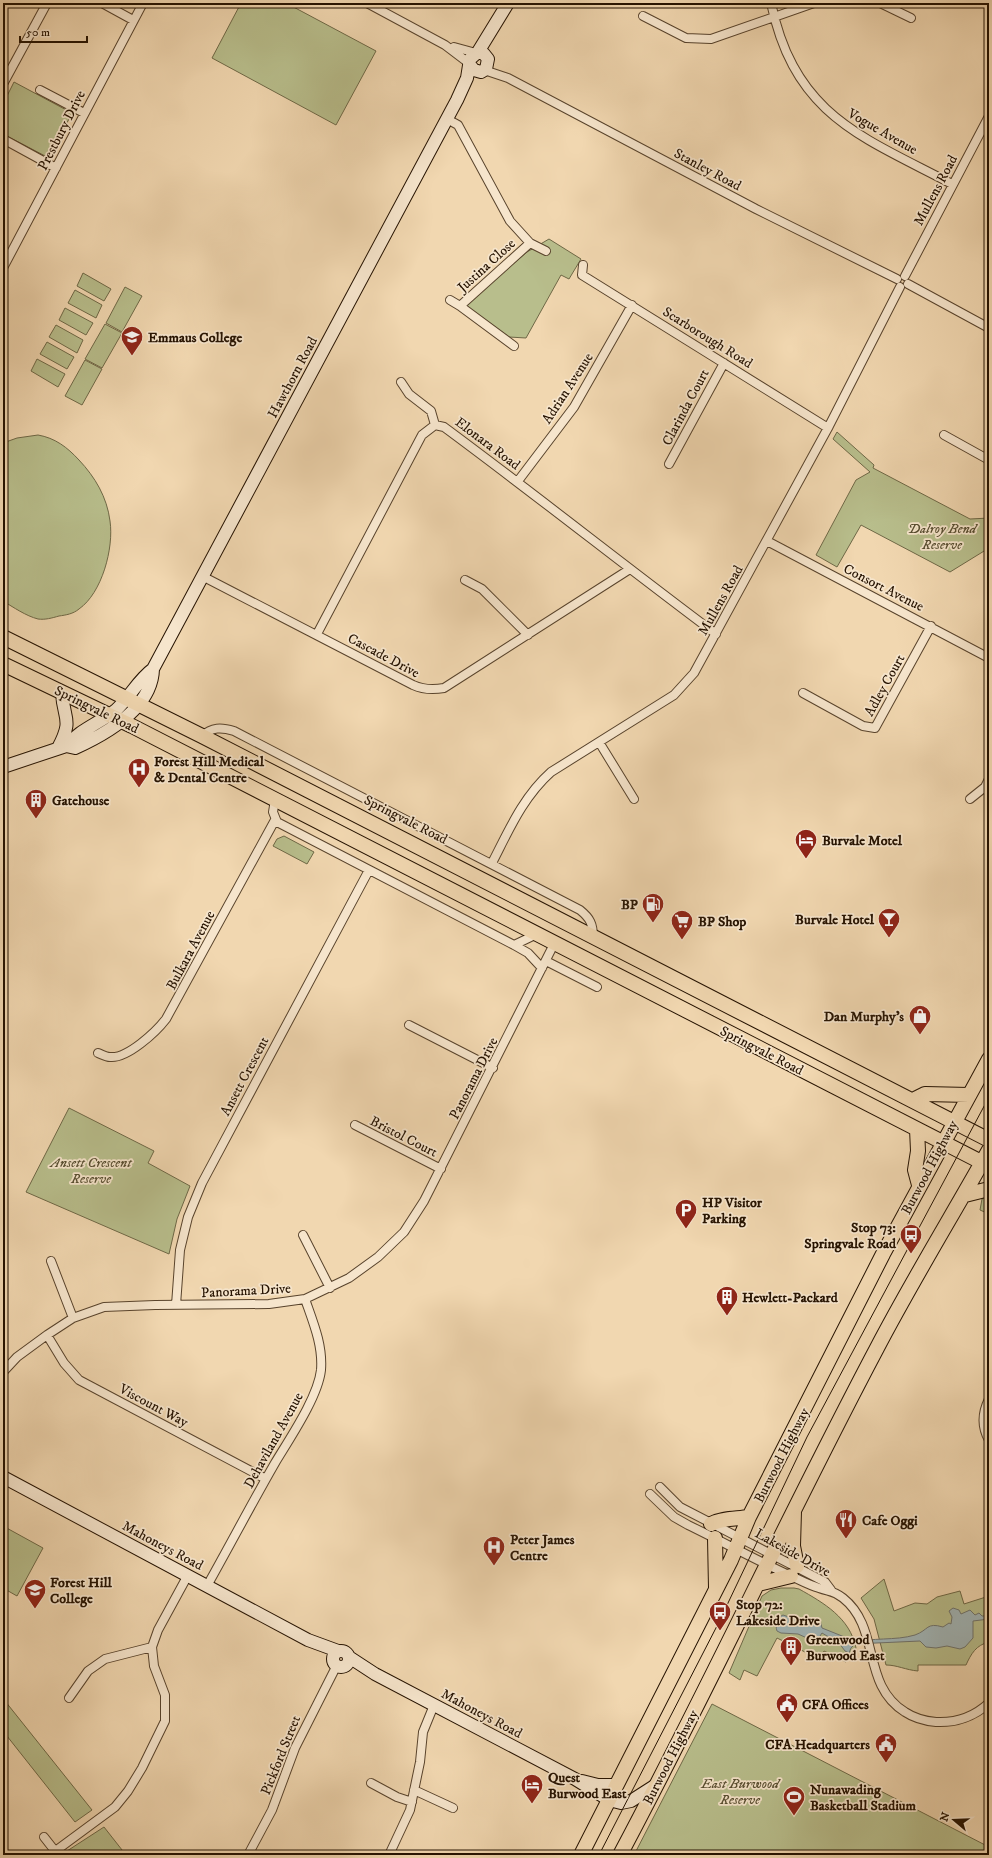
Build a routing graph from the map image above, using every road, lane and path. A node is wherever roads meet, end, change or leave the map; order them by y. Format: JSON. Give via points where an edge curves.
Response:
{"nodes":[{"id":1,"x":47,"y":3,"type":"edge"},
{"id":2,"x":102,"y":3,"type":"edge"},
{"id":3,"x":142,"y":3,"type":"edge"},
{"id":4,"x":367,"y":3,"type":"edge"},
{"id":5,"x":508,"y":3,"type":"edge"},
{"id":6,"x":771,"y":3,"type":"edge"},
{"id":7,"x":814,"y":3,"type":"edge"},
{"id":8,"x":880,"y":3,"type":"edge"},
{"id":9,"x":643,"y":16,"type":"dead end"},
{"id":10,"x":774,"y":18,"type":"junction"},
{"id":11,"x":911,"y":18,"type":"dead end"},
{"id":12,"x":133,"y":20,"type":"junction"},
{"id":13,"x":446,"y":44,"type":"junction"},
{"id":14,"x":483,"y":61,"type":"junction"},
{"id":15,"x":470,"y":64,"type":"junction"},
{"id":16,"x":3,"y":84,"type":"edge"},
{"id":17,"x":40,"y":90,"type":"dead end"},
{"id":18,"x":457,"y":100,"type":"junction"},
{"id":19,"x":84,"y":113,"type":"junction"},
{"id":20,"x":989,"y":116,"type":"edge"},
{"id":21,"x":447,"y":119,"type":"junction"},
{"id":22,"x":3,"y":139,"type":"edge"},
{"id":23,"x":56,"y":168,"type":"junction"},
{"id":24,"x":952,"y":184,"type":"junction"},
{"id":25,"x":530,"y":243,"type":"junction"},
{"id":26,"x":546,"y":251,"type":"dead end"},
{"id":27,"x":6,"y":257,"type":"edge"},
{"id":28,"x":583,"y":265,"type":"dead end"},
{"id":29,"x":3,"y":268,"type":"edge"},
{"id":30,"x":905,"y":276,"type":"junction"},
{"id":31,"x":897,"y":279,"type":"junction"},
{"id":32,"x":908,"y":284,"type":"junction"},
{"id":33,"x":900,"y":287,"type":"junction"},
{"id":34,"x":450,"y":300,"type":"dead end"},
{"id":35,"x":632,"y":305,"type":"junction"},
{"id":36,"x":460,"y":306,"type":"junction"},
{"id":37,"x":989,"y":328,"type":"edge"},
{"id":38,"x":514,"y":346,"type":"dead end"},
{"id":39,"x":724,"y":363,"type":"junction"},
{"id":40,"x":401,"y":382,"type":"dead end"},
{"id":41,"x":435,"y":425,"type":"junction"},
{"id":42,"x":828,"y":428,"type":"junction"},
{"id":43,"x":944,"y":435,"type":"dead end"},
{"id":44,"x":989,"y":460,"type":"edge"},
{"id":45,"x":669,"y":464,"type":"dead end"},
{"id":46,"x":518,"y":481,"type":"junction"},
{"id":47,"x":767,"y":541,"type":"junction"},
{"id":48,"x":630,"y":569,"type":"junction"},
{"id":49,"x":202,"y":576,"type":"junction"},
{"id":50,"x":465,"y":580,"type":"dead end"},
{"id":51,"x":931,"y":626,"type":"junction"},
{"id":52,"x":317,"y":634,"type":"junction"},
{"id":53,"x":716,"y":634,"type":"junction"},
{"id":54,"x":528,"y":635,"type":"junction"},
{"id":55,"x":3,"y":637,"type":"edge"},
{"id":56,"x":989,"y":658,"type":"edge"},
{"id":57,"x":3,"y":664,"type":"edge"},
{"id":58,"x":62,"y":692,"type":"junction"},
{"id":59,"x":803,"y":692,"type":"dead end"},
{"id":60,"x":133,"y":701,"type":"junction"},
{"id":61,"x":115,"y":718,"type":"junction"},
{"id":62,"x":202,"y":736,"type":"junction"},
{"id":63,"x":599,"y":742,"type":"junction"},
{"id":64,"x":62,"y":747,"type":"junction"},
{"id":65,"x":3,"y":767,"type":"edge"},
{"id":66,"x":989,"y":779,"type":"edge"},
{"id":67,"x":634,"y":798,"type":"dead end"},
{"id":68,"x":970,"y":799,"type":"dead end"},
{"id":69,"x":275,"y":800,"type":"junction"},
{"id":70,"x":275,"y":820,"type":"junction"},
{"id":71,"x":492,"y":863,"type":"junction"},
{"id":72,"x":369,"y":870,"type":"junction"},
{"id":73,"x":535,"y":934,"type":"junction"},
{"id":74,"x":593,"y":937,"type":"junction"},
{"id":75,"x":554,"y":944,"type":"junction"},
{"id":76,"x":514,"y":945,"type":"junction"},
{"id":77,"x":544,"y":965,"type":"junction"},
{"id":78,"x":597,"y":987,"type":"dead end"},
{"id":79,"x":409,"y":1025,"type":"dead end"},
{"id":80,"x":98,"y":1053,"type":"dead end"},
{"id":81,"x":989,"y":1059,"type":"edge"},
{"id":82,"x":493,"y":1068,"type":"junction"},
{"id":83,"x":969,"y":1094,"type":"junction"},
{"id":84,"x":912,"y":1100,"type":"junction"},
{"id":85,"x":954,"y":1122,"type":"junction"},
{"id":86,"x":355,"y":1125,"type":"dead end"},
{"id":87,"x":917,"y":1129,"type":"junction"},
{"id":88,"x":989,"y":1140,"type":"edge"},
{"id":89,"x":942,"y":1142,"type":"junction"},
{"id":90,"x":989,"y":1150,"type":"edge"},
{"id":91,"x":986,"y":1164,"type":"edge"},
{"id":92,"x":441,"y":1169,"type":"junction"},
{"id":93,"x":919,"y":1185,"type":"junction"},
{"id":94,"x":989,"y":1189,"type":"edge"},
{"id":95,"x":964,"y":1194,"type":"junction"},
{"id":96,"x":303,"y":1235,"type":"dead end"},
{"id":97,"x":51,"y":1261,"type":"dead end"},
{"id":98,"x":330,"y":1288,"type":"junction"},
{"id":99,"x":305,"y":1299,"type":"junction"},
{"id":100,"x":176,"y":1305,"type":"junction"},
{"id":101,"x":73,"y":1318,"type":"junction"},
{"id":102,"x":47,"y":1335,"type":"junction"},
{"id":103,"x":3,"y":1372,"type":"edge"},
{"id":104,"x":989,"y":1399,"type":"edge"},
{"id":105,"x":989,"y":1440,"type":"edge"},
{"id":106,"x":3,"y":1477,"type":"edge"},
{"id":107,"x":266,"y":1479,"type":"junction"},
{"id":108,"x":660,"y":1488,"type":"dead end"},
{"id":109,"x":650,"y":1494,"type":"dead end"},
{"id":110,"x":794,"y":1507,"type":"junction"},
{"id":111,"x":989,"y":1511,"type":"edge"},
{"id":112,"x":989,"y":1517,"type":"edge"},
{"id":113,"x":749,"y":1518,"type":"junction"},
{"id":114,"x":711,"y":1524,"type":"junction"},
{"id":115,"x":715,"y":1538,"type":"junction"},
{"id":116,"x":738,"y":1544,"type":"junction"},
{"id":117,"x":769,"y":1559,"type":"junction"},
{"id":118,"x":794,"y":1571,"type":"junction"},
{"id":119,"x":188,"y":1575,"type":"junction"},
{"id":120,"x":758,"y":1584,"type":"junction"},
{"id":121,"x":207,"y":1586,"type":"junction"},
{"id":122,"x":716,"y":1591,"type":"junction"},
{"id":123,"x":152,"y":1647,"type":"junction"},
{"id":124,"x":340,"y":1660,"type":"junction"},
{"id":125,"x":69,"y":1698,"type":"dead end"},
{"id":126,"x":989,"y":1703,"type":"edge"},
{"id":127,"x":434,"y":1705,"type":"junction"},
{"id":128,"x":575,"y":1779,"type":"junction"},
{"id":129,"x":371,"y":1783,"type":"dead end"},
{"id":130,"x":617,"y":1785,"type":"junction"},
{"id":131,"x":656,"y":1785,"type":"junction"},
{"id":132,"x":414,"y":1790,"type":"junction"},
{"id":133,"x":609,"y":1800,"type":"junction"},
{"id":134,"x":412,"y":1802,"type":"junction"},
{"id":135,"x":453,"y":1808,"type":"dead end"},
{"id":136,"x":44,"y":1837,"type":"dead end"},
{"id":137,"x":53,"y":1853,"type":"edge"},
{"id":138,"x":248,"y":1855,"type":"edge"},
{"id":139,"x":388,"y":1855,"type":"edge"},
{"id":140,"x":581,"y":1855,"type":"edge"},
{"id":141,"x":620,"y":1855,"type":"edge"}],
"edges":[{"from":1,"to":16,"type":"street"},
{"from":2,"to":12,"type":"street"},
{"from":3,"to":12,"type":"street","name":"Prestbury Drive"},
{"from":4,"to":13,"type":"street","name":"Stanley Road"},
{"from":5,"to":14,"type":"main road","name":"Hawthorn Road","via":[[498,21]]},
{"from":6,"to":10,"type":"street","name":"Vogue Avenue"},
{"from":7,"to":10,"type":"street"},
{"from":8,"to":11,"type":"street"},
{"from":9,"to":10,"type":"street","via":[[686,38],[711,39]]},
{"from":10,"to":24,"type":"street","name":"Vogue Avenue","via":[[793,67],[821,105],[856,134]]},
{"from":12,"to":19,"type":"street","name":"Prestbury Drive"},
{"from":13,"to":14,"type":"street","name":"Stanley Road"},
{"from":13,"to":15,"type":"street","name":"Stanley Road"},
{"from":14,"to":15,"type":"main road","via":[[477,72]]},
{"from":14,"to":18,"type":"main road","name":"Hawthorn Road"},
{"from":14,"to":31,"type":"street","name":"Stanley Road","via":[[508,78],[756,209]]},
{"from":15,"to":18,"type":"main road","name":"Hawthorn Road"},
{"from":17,"to":19,"type":"street"},
{"from":18,"to":21,"type":"main road","name":"Hawthorn Road"},
{"from":19,"to":23,"type":"street","name":"Prestbury Drive"},
{"from":20,"to":24,"type":"street","name":"Mullens Road"},
{"from":21,"to":25,"type":"street","via":[[458,125],[510,221]]},
{"from":21,"to":49,"type":"main road","name":"Hawthorn Road"},
{"from":22,"to":23,"type":"street"},
{"from":23,"to":27,"type":"street","name":"Prestbury Drive"},
{"from":24,"to":30,"type":"street","name":"Mullens Road"},
{"from":25,"to":26,"type":"street"},
{"from":25,"to":36,"type":"street","name":"Justina Close"},
{"from":27,"to":29,"type":"street","name":"Prestbury Drive"},
{"from":28,"to":35,"type":"street","name":"Scarborough Road","via":[[582,275]]},
{"from":30,"to":31,"type":"street","via":[[900,275]]},
{"from":30,"to":32,"type":"street","via":[[909,279]]},
{"from":31,"to":33,"type":"street"},
{"from":32,"to":33,"type":"street"},
{"from":32,"to":37,"type":"street"},
{"from":33,"to":42,"type":"street","name":"Mullens Road"},
{"from":34,"to":36,"type":"street","name":"Justina Close"},
{"from":35,"to":39,"type":"street","name":"Scarborough Road"},
{"from":35,"to":46,"type":"street","name":"Adrian Avenue","via":[[574,407]]},
{"from":36,"to":38,"type":"street","name":"Justina Close"},
{"from":39,"to":42,"type":"street","name":"Scarborough Road"},
{"from":39,"to":45,"type":"street","name":"Clarinda Court"},
{"from":40,"to":41,"type":"street","via":[[409,394],[430,411]]},
{"from":41,"to":46,"type":"street","name":"Elonara Road","via":[[444,427]]},
{"from":41,"to":52,"type":"street","name":"Elonara Road","via":[[422,435]]},
{"from":42,"to":47,"type":"street","name":"Mullens Road"},
{"from":43,"to":44,"type":"street"},
{"from":46,"to":48,"type":"street","name":"Elonara Road"},
{"from":47,"to":51,"type":"street","name":"Consort Avenue"},
{"from":47,"to":53,"type":"street","name":"Mullens Road"},
{"from":48,"to":53,"type":"street","name":"Elonara Road"},
{"from":48,"to":54,"type":"street","name":"Cascade Drive"},
{"from":49,"to":52,"type":"street","name":"Cascade Drive"},
{"from":49,"to":60,"type":"main road","name":"Hawthorn Road","via":[[153,669],[145,675]]},
{"from":50,"to":54,"type":"street","via":[[482,589]]},
{"from":51,"to":56,"type":"street","name":"Consort Avenue"},
{"from":51,"to":59,"type":"street","name":"Adley Court","via":[[875,728],[863,726]]},
{"from":52,"to":54,"type":"street","name":"Cascade Drive","via":[[413,685],[428,689],[444,688]]},
{"from":53,"to":63,"type":"street","name":"Mullens Road","via":[[694,673],[679,690]]},
{"from":55,"to":60,"type":"highway","name":"Springvale Road"},
{"from":57,"to":58,"type":"highway","name":"Springvale Road"},
{"from":58,"to":61,"type":"highway","name":"Springvale Road"},
{"from":58,"to":64,"type":"main road","via":[[67,724]]},
{"from":60,"to":61,"type":"main road","name":"Hawthorn Road"},
{"from":60,"to":62,"type":"highway","name":"Springvale Road"},
{"from":61,"to":64,"type":"main road","name":"Hawthorn Road","via":[[107,732],[75,748]]},
{"from":61,"to":69,"type":"highway","name":"Springvale Road"},
{"from":62,"to":71,"type":"street","name":"Springvale Road","via":[[217,728],[234,731]]},
{"from":62,"to":74,"type":"highway","name":"Springvale Road"},
{"from":63,"to":67,"type":"street"},
{"from":63,"to":71,"type":"street","name":"Mullens Road","via":[[551,772],[532,791]]},
{"from":64,"to":65,"type":"main road","name":"Hawthorn Road"},
{"from":66,"to":68,"type":"street","via":[[985,787]]},
{"from":69,"to":70,"type":"street"},
{"from":69,"to":73,"type":"highway","name":"Springvale Road"},
{"from":70,"to":72,"type":"street"},
{"from":70,"to":80,"type":"street","name":"Bulkara Avenue","via":[[166,1019],[159,1028],[127,1053],[109,1057]]},
{"from":71,"to":74,"type":"street","name":"Springvale Road","via":[[580,910],[591,921]]},
{"from":72,"to":76,"type":"street"},
{"from":72,"to":100,"type":"street","name":"Ansett Crescent","via":[[202,1183],[188,1217],[180,1250]]},
{"from":73,"to":75,"type":"highway","name":"Springvale Road"},
{"from":73,"to":76,"type":"street"},
{"from":74,"to":84,"type":"highway","name":"Springvale Road"},
{"from":75,"to":77,"type":"street","name":"Panorama Drive"},
{"from":75,"to":87,"type":"highway","name":"Springvale Road"},
{"from":76,"to":77,"type":"street"},
{"from":77,"to":78,"type":"street"},
{"from":77,"to":82,"type":"street","name":"Panorama Drive"},
{"from":79,"to":82,"type":"street"},
{"from":81,"to":83,"type":"highway","name":"Burwood Highway"},
{"from":82,"to":92,"type":"street","name":"Panorama Drive"},
{"from":83,"to":84,"type":"highway","via":[[925,1094]]},
{"from":83,"to":85,"type":"highway","name":"Burwood Highway"},
{"from":84,"to":85,"type":"highway","name":"Springvale Road"},
{"from":85,"to":88,"type":"highway","name":"Springvale Road"},
{"from":85,"to":89,"type":"highway","name":"Burwood Highway"},
{"from":86,"to":92,"type":"street","name":"Bristol Court"},
{"from":87,"to":89,"type":"highway","name":"Springvale Road"},
{"from":87,"to":93,"type":"highway","via":[[915,1170]]},
{"from":89,"to":91,"type":"highway","name":"Springvale Road"},
{"from":89,"to":93,"type":"highway","name":"Burwood Highway"},
{"from":90,"to":91,"type":"highway","name":"Burwood Highway"},
{"from":91,"to":95,"type":"highway","name":"Burwood Highway"},
{"from":92,"to":98,"type":"street","name":"Panorama Drive","via":[[404,1232],[378,1257]]},
{"from":93,"to":113,"type":"highway","name":"Burwood Highway"},
{"from":94,"to":95,"type":"highway"},
{"from":95,"to":110,"type":"highway","name":"Burwood Highway","via":[[888,1326]]},
{"from":96,"to":98,"type":"street"},
{"from":97,"to":101,"type":"street"},
{"from":98,"to":99,"type":"street","name":"Panorama Drive"},
{"from":99,"to":100,"type":"street","name":"Panorama Drive","via":[[262,1305]]},
{"from":99,"to":107,"type":"street","name":"Dehaviland Avenue","via":[[319,1341],[322,1356],[320,1372],[311,1400]]},
{"from":100,"to":101,"type":"street","name":"Panorama Drive","via":[[104,1307]]},
{"from":101,"to":102,"type":"street","name":"Panorama Drive"},
{"from":102,"to":103,"type":"street","name":"Panorama Drive","via":[[16,1357]]},
{"from":102,"to":107,"type":"street","name":"Viscount Way","via":[[78,1380]]},
{"from":104,"to":105,"type":"street","via":[[983,1420]]},
{"from":106,"to":119,"type":"main road","name":"Mahoneys Road"},
{"from":107,"to":121,"type":"street","name":"Dehaviland Avenue"},
{"from":108,"to":114,"type":"street","via":[[680,1507]]},
{"from":109,"to":115,"type":"street","via":[[674,1517]]},
{"from":110,"to":117,"type":"highway","name":"Burwood Highway"},
{"from":110,"to":118,"type":"highway"},
{"from":111,"to":112,"type":"street"},
{"from":113,"to":114,"type":"highway","via":[[720,1519]]},
{"from":113,"to":116,"type":"highway","name":"Burwood Highway"},
{"from":114,"to":116,"type":"street"},
{"from":115,"to":116,"type":"street"},
{"from":115,"to":122,"type":"highway"},
{"from":116,"to":117,"type":"street","name":"Lakeside Drive"},
{"from":116,"to":117,"type":"street","name":"Lakeside Drive"},
{"from":116,"to":122,"type":"highway","name":"Burwood Highway"},
{"from":117,"to":118,"type":"street","name":"Lakeside Drive"},
{"from":117,"to":118,"type":"street","name":"Lakeside Drive"},
{"from":117,"to":120,"type":"highway","name":"Burwood Highway"},
{"from":118,"to":120,"type":"highway"},
{"from":118,"to":126,"type":"street","name":"Lakeside Drive","via":[[825,1582],[855,1611],[867,1636],[873,1666],[882,1689],[894,1704],[909,1714],[925,1720],[943,1722],[960,1720]]},
{"from":119,"to":121,"type":"main road","name":"Mahoneys Road"},
{"from":119,"to":123,"type":"street","via":[[158,1630]]},
{"from":120,"to":131,"type":"highway","name":"Burwood Highway"},
{"from":121,"to":124,"type":"main road","name":"Mahoneys Road"},
{"from":122,"to":130,"type":"highway","name":"Burwood Highway"},
{"from":123,"to":125,"type":"street","via":[[105,1660],[88,1671]]},
{"from":123,"to":137,"type":"street","via":[[154,1666],[165,1695],[165,1721],[142,1768],[115,1807]]},
{"from":124,"to":127,"type":"main road","name":"Mahoneys Road","via":[[375,1674]]},
{"from":124,"to":138,"type":"street","name":"Pickford Street","via":[[295,1748],[272,1810]]},
{"from":127,"to":128,"type":"main road","name":"Mahoneys Road"},
{"from":127,"to":132,"type":"street","via":[[423,1732]]},
{"from":128,"to":130,"type":"main road","name":"Mahoneys Road","via":[[598,1785]]},
{"from":128,"to":133,"type":"main road","name":"Mahoneys Road"},
{"from":129,"to":134,"type":"street","via":[[397,1798]]},
{"from":130,"to":133,"type":"highway","name":"Burwood Highway"},
{"from":131,"to":133,"type":"main road","name":"Mahoneys Road","via":[[631,1801],[621,1803]]},
{"from":131,"to":141,"type":"highway","name":"Burwood Highway"},
{"from":132,"to":134,"type":"street"},
{"from":132,"to":135,"type":"street"},
{"from":133,"to":140,"type":"highway","name":"Burwood Highway"},
{"from":134,"to":139,"type":"street","via":[[407,1819]]},
{"from":136,"to":137,"type":"street"}]}
